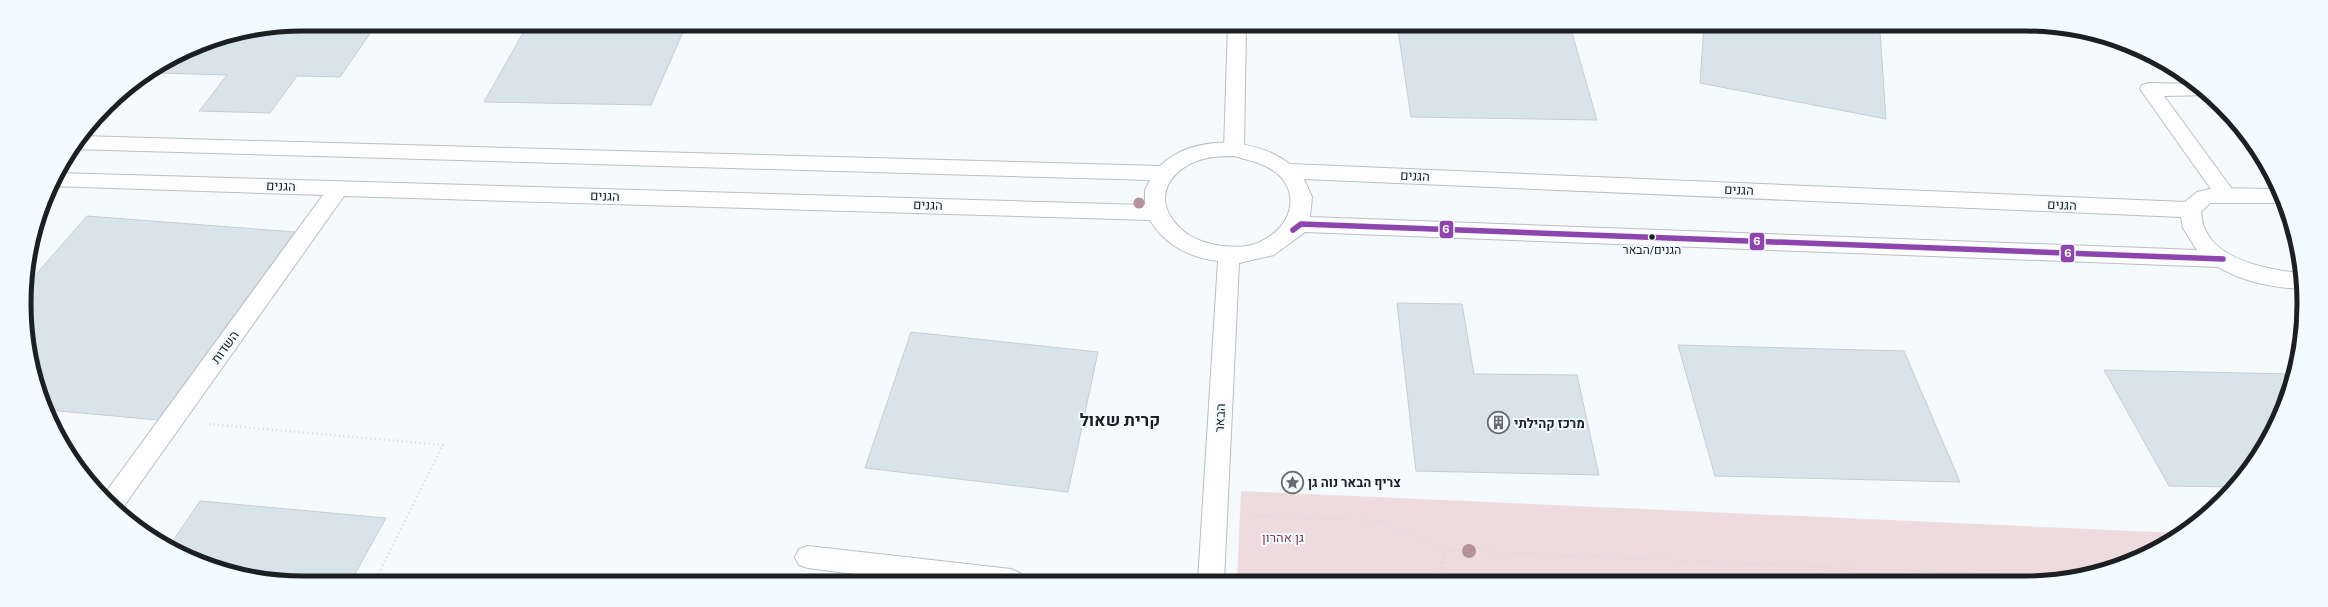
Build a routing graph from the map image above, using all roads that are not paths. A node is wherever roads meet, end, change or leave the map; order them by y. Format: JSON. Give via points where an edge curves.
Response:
{"nodes":[{"id":1,"x":1236,"y":31,"type":"edge"},
{"id":2,"x":2193,"y":90,"type":"edge"},
{"id":3,"x":83,"y":143,"type":"edge"},
{"id":4,"x":1234,"y":149,"type":"junction"},
{"id":5,"x":1287,"y":170,"type":"junction"},
{"id":6,"x":1164,"y":174,"type":"junction"},
{"id":7,"x":61,"y":180,"type":"edge"},
{"id":8,"x":339,"y":188,"type":"junction"},
{"id":9,"x":2225,"y":194,"type":"junction"},
{"id":10,"x":2275,"y":196,"type":"edge"},
{"id":11,"x":2190,"y":210,"type":"junction"},
{"id":12,"x":1156,"y":213,"type":"junction"},
{"id":13,"x":1293,"y":230,"type":"junction"},
{"id":14,"x":1229,"y":255,"type":"junction"},
{"id":15,"x":2223,"y":260,"type":"junction"},
{"id":16,"x":2296,"y":280,"type":"edge"},
{"id":17,"x":115,"y":500,"type":"edge"},
{"id":18,"x":808,"y":557,"type":"dead end"},
{"id":19,"x":969,"y":576,"type":"edge"},
{"id":20,"x":1211,"y":576,"type":"edge"}],
"edges":[{"from":1,"to":4,"type":"street"},
{"from":2,"to":9,"type":"street","via":[[2149,89]]},
{"from":3,"to":6,"type":"street"},
{"from":4,"to":5,"type":"street","via":[[1254,152]]},
{"from":4,"to":6,"type":"street","via":[[1194,154],[1177,162]]},
{"from":5,"to":11,"type":"street","name":"הגנים"},
{"from":5,"to":13,"type":"street","via":[[1298,184],[1303,200],[1302,216]]},
{"from":6,"to":12,"type":"street","via":[[1157,186],[1154,199]]},
{"from":7,"to":8,"type":"street","name":"הגנים"},
{"from":8,"to":12,"type":"street","name":"הגנים"},
{"from":8,"to":17,"type":"street","name":"השדות"},
{"from":9,"to":10,"type":"street"},
{"from":9,"to":11,"type":"street","via":[[2204,197]]},
{"from":11,"to":15,"type":"street","via":[[2191,223],[2200,240]]},
{"from":12,"to":14,"type":"street","via":[[1163,226],[1175,238],[1209,253]]},
{"from":13,"to":14,"type":"street","via":[[1281,241],[1266,249],[1248,254]]},
{"from":13,"to":15,"type":"street","via":[[1301,224]]},
{"from":14,"to":20,"type":"street","name":"הבאר"},
{"from":15,"to":16,"type":"street","via":[[2260,276]]},
{"from":18,"to":19,"type":"street"}]}
